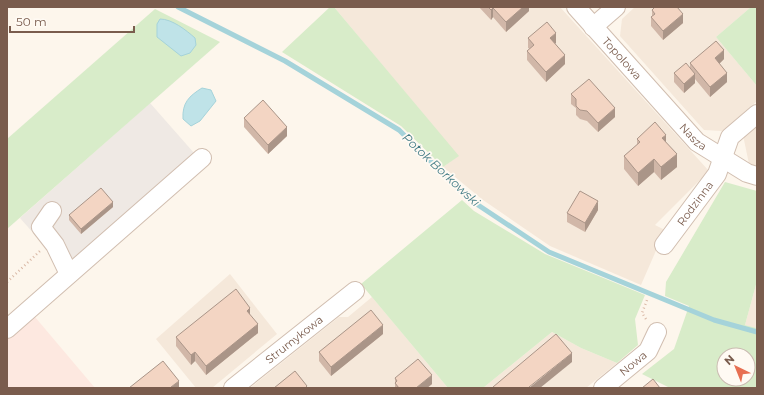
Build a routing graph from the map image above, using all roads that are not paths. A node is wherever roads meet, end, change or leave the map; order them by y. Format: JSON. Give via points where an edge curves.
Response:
{"nodes":[{"id":1,"x":576,"y":7,"type":"edge"},
{"id":2,"x":616,"y":7,"type":"edge"},
{"id":3,"x":593,"y":27,"type":"junction"},
{"id":4,"x":668,"y":110,"type":"joint"},
{"id":5,"x":757,"y":114,"type":"edge"},
{"id":6,"x":202,"y":158,"type":"dead end"},
{"id":7,"x":722,"y":158,"type":"junction"},
{"id":8,"x":757,"y":176,"type":"edge"},
{"id":9,"x":52,"y":212,"type":"dead end"},
{"id":10,"x":664,"y":245,"type":"dead end"},
{"id":11,"x":69,"y":274,"type":"junction"},
{"id":12,"x":355,"y":291,"type":"dead end"},
{"id":13,"x":7,"y":329,"type":"edge"},
{"id":14,"x":656,"y":332,"type":"dead end"},
{"id":15,"x":233,"y":388,"type":"edge"},
{"id":16,"x":602,"y":388,"type":"edge"}],
"edges":[{"from":1,"to":3,"type":"street","name":"Topolowa"},
{"from":2,"to":3,"type":"street"},
{"from":3,"to":4,"type":"street","name":"Topolowa"},
{"from":4,"to":7,"type":"street","name":"Nasza","via":[[697,142]]},
{"from":5,"to":7,"type":"street","via":[[730,137]]},
{"from":6,"to":11,"type":"street"},
{"from":7,"to":8,"type":"street","name":"Nasza"},
{"from":7,"to":10,"type":"street","name":"Rodzinna","via":[[717,174]]},
{"from":9,"to":11,"type":"street","via":[[41,227],[52,241]]},
{"from":11,"to":13,"type":"street"},
{"from":12,"to":15,"type":"street","name":"Strumykowa"},
{"from":14,"to":16,"type":"street","name":"Nowa","via":[[648,351]]}]}
